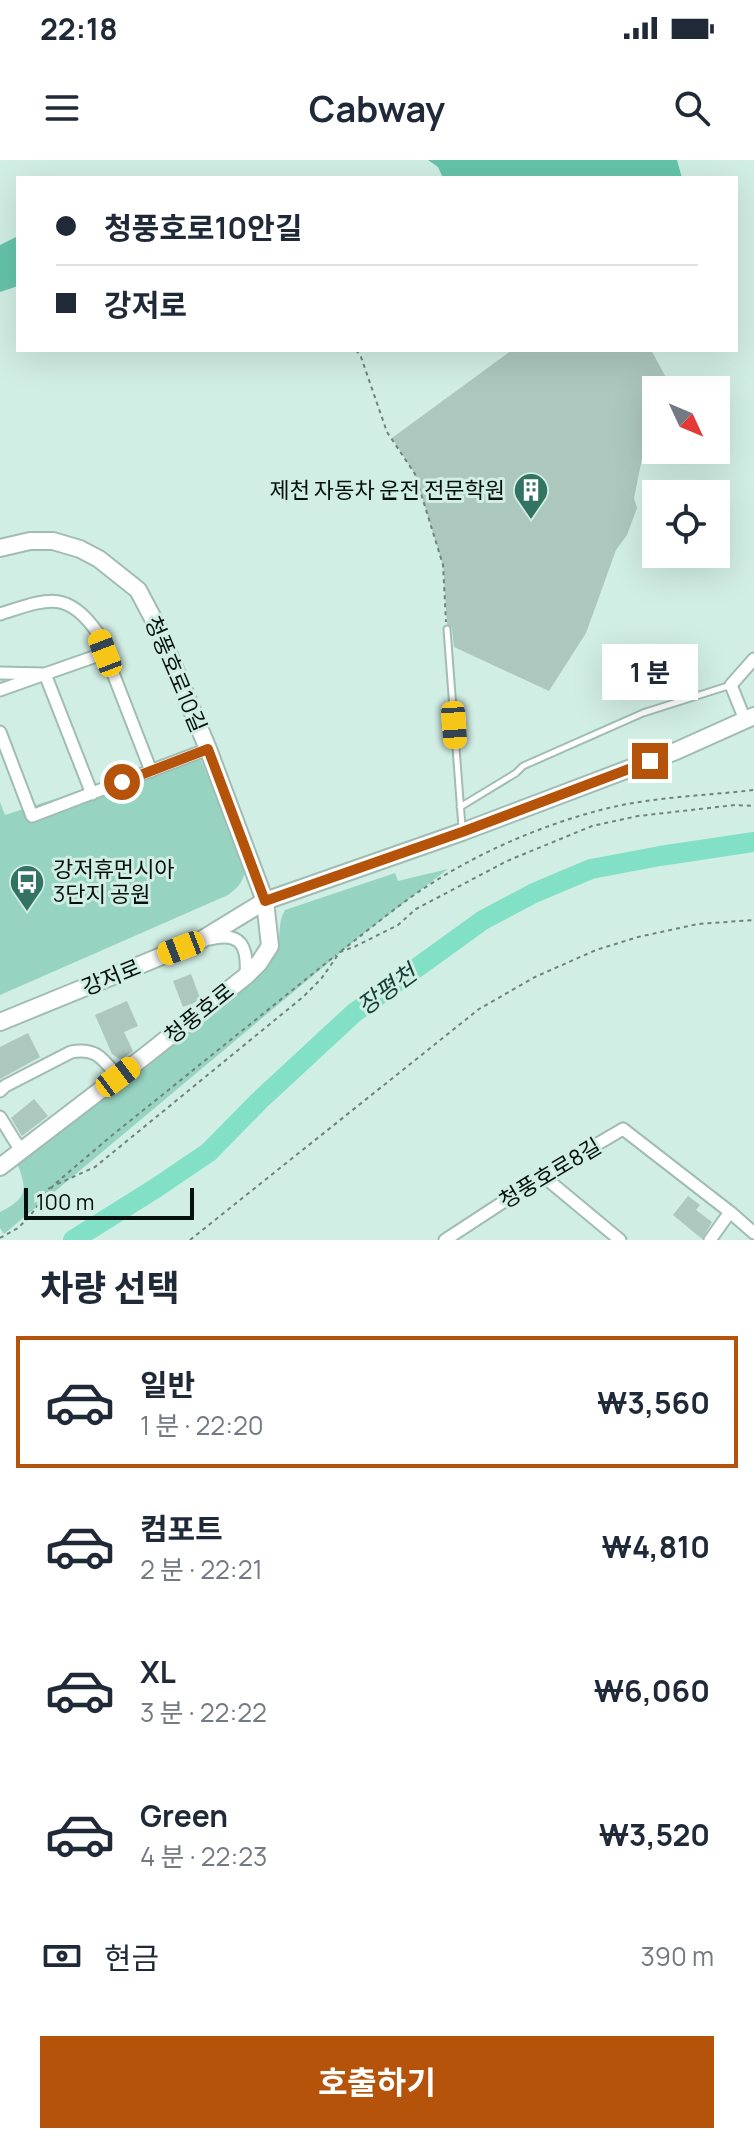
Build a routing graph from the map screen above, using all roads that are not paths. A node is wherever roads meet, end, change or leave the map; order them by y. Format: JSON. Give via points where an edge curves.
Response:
{"nodes":[{"id":1,"x":0,"y":548,"type":"edge"},
{"id":2,"x":0,"y":614,"type":"edge"},
{"id":3,"x":447,"y":629,"type":"road end"},
{"id":4,"x":105,"y":653,"type":"junction"},
{"id":5,"x":754,"y":659,"type":"edge"},
{"id":6,"x":0,"y":673,"type":"edge"},
{"id":7,"x":45,"y":674,"type":"junction"},
{"id":8,"x":731,"y":685,"type":"junction"},
{"id":9,"x":0,"y":690,"type":"edge"},
{"id":10,"x":749,"y":718,"type":"edge"},
{"id":11,"x":0,"y":732,"type":"edge"},
{"id":12,"x":208,"y":749,"type":"junction"},
{"id":13,"x":151,"y":771,"type":"junction"},
{"id":14,"x":92,"y":794,"type":"junction"},
{"id":15,"x":460,"y":807,"type":"junction"},
{"id":16,"x":462,"y":832,"type":"junction"},
{"id":17,"x":265,"y":901,"type":"junction"},
{"id":18,"x":201,"y":940,"type":"junction"},
{"id":19,"x":246,"y":976,"type":"junction"},
{"id":20,"x":0,"y":1022,"type":"edge"},
{"id":21,"x":118,"y":1077,"type":"junction"},
{"id":22,"x":0,"y":1091,"type":"edge"},
{"id":23,"x":0,"y":1117,"type":"edge"},
{"id":24,"x":21,"y":1151,"type":"junction"},
{"id":25,"x":0,"y":1167,"type":"edge"},
{"id":26,"x":543,"y":1176,"type":"junction"},
{"id":27,"x":730,"y":1212,"type":"junction"},
{"id":28,"x":754,"y":1233,"type":"edge"},
{"id":29,"x":446,"y":1240,"type":"edge"},
{"id":30,"x":620,"y":1240,"type":"edge"},
{"id":31,"x":710,"y":1240,"type":"edge"}],
"edges":[{"from":1,"to":12,"type":"street","name":"청풍호로10길","via":[[53,541],[80,549],[138,590]]},
{"from":2,"to":4,"type":"street","via":[[40,601],[65,603],[87,618]]},
{"from":3,"to":15,"type":"lane"},
{"from":4,"to":7,"type":"street"},
{"from":4,"to":13,"type":"street"},
{"from":5,"to":8,"type":"street"},
{"from":6,"to":7,"type":"street"},
{"from":7,"to":9,"type":"street"},
{"from":7,"to":14,"type":"street"},
{"from":8,"to":10,"type":"street"},
{"from":8,"to":15,"type":"lane","via":[[643,713],[523,766]]},
{"from":10,"to":16,"type":"street","name":"강저로"},
{"from":11,"to":14,"type":"street","via":[[32,816]]},
{"from":12,"to":13,"type":"street"},
{"from":12,"to":17,"type":"street","name":"청풍호로10길"},
{"from":13,"to":14,"type":"street"},
{"from":15,"to":16,"type":"lane"},
{"from":16,"to":17,"type":"street","name":"강저로"},
{"from":17,"to":18,"type":"street","name":"강저로"},
{"from":17,"to":19,"type":"street","name":"청풍호로","via":[[270,946]]},
{"from":18,"to":19,"type":"street","name":"청풍호로","via":[[239,940],[246,954]]},
{"from":18,"to":20,"type":"street","name":"강저로"},
{"from":19,"to":21,"type":"street","name":"청풍호로"},
{"from":21,"to":22,"type":"street","via":[[93,1052],[81,1050]]},
{"from":21,"to":24,"type":"street","name":"청풍호로"},
{"from":23,"to":24,"type":"street"},
{"from":24,"to":25,"type":"street","name":"청풍호로"},
{"from":26,"to":27,"type":"street","name":"청풍호로8길","via":[[623,1129]]},
{"from":26,"to":29,"type":"street","name":"청풍호로8길"},
{"from":26,"to":30,"type":"street"},
{"from":27,"to":28,"type":"street","name":"청풍호로8길"},
{"from":27,"to":31,"type":"street"}]}
